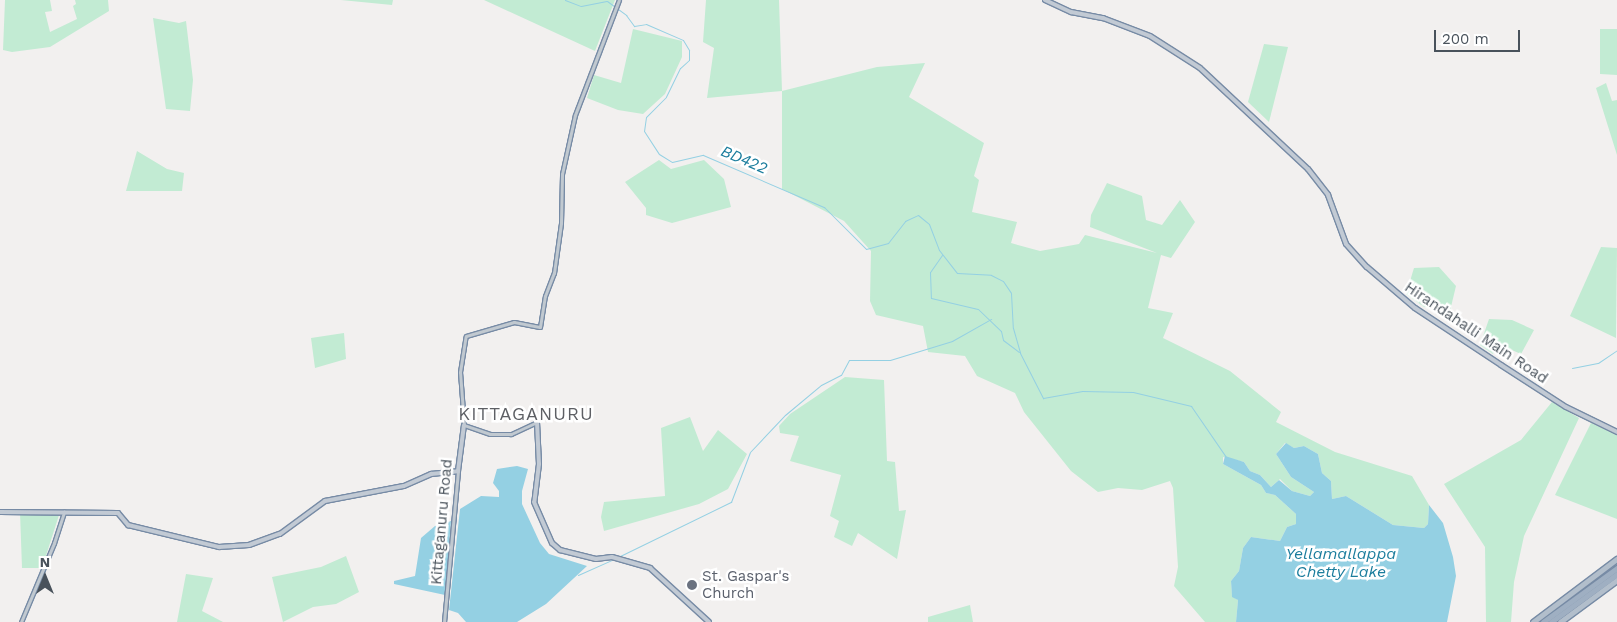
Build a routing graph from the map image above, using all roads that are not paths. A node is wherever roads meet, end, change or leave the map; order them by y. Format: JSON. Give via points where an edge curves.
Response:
{"nodes":[{"id":1,"x":619,"y":0,"type":"edge"},
{"id":2,"x":1045,"y":0,"type":"edge"},
{"id":3,"x":537,"y":422,"type":"joint"},
{"id":4,"x":464,"y":425,"type":"junction"},
{"id":5,"x":1617,"y":432,"type":"edge"},
{"id":6,"x":458,"y":471,"type":"junction"},
{"id":7,"x":64,"y":511,"type":"junction"},
{"id":8,"x":0,"y":512,"type":"edge"},
{"id":9,"x":1617,"y":560,"type":"edge"},
{"id":10,"x":1617,"y":568,"type":"edge"},
{"id":11,"x":1615,"y":575,"type":"edge"},
{"id":12,"x":1559,"y":607,"type":"junction"},
{"id":13,"x":21,"y":622,"type":"edge"},
{"id":14,"x":444,"y":622,"type":"edge"},
{"id":15,"x":709,"y":622,"type":"edge"},
{"id":16,"x":1533,"y":622,"type":"edge"},
{"id":17,"x":1543,"y":622,"type":"edge"},
{"id":18,"x":1551,"y":622,"type":"edge"},
{"id":19,"x":1560,"y":622,"type":"edge"}],
"edges":[{"from":1,"to":4,"type":"street","via":[[575,115],[562,174],[561,223],[554,273],[545,296],[540,327],[514,322],[466,336],[460,372]]},
{"from":2,"to":5,"type":"main road","name":"Hirandahalli Main Road","via":[[1071,12],[1103,18],[1147,34],[1200,68],[1308,170],[1328,195],[1346,244],[1366,267],[1415,308],[1501,365],[1566,407]]},
{"from":3,"to":4,"type":"street","via":[[511,434],[490,434]]},
{"from":3,"to":15,"type":"main road","via":[[539,464],[534,502],[552,543],[560,550],[596,560],[612,557],[650,568]]},
{"from":4,"to":6,"type":"main road","name":"Kittaganuru Road"},
{"from":6,"to":7,"type":"main road","via":[[431,474],[404,486],[324,501],[280,534],[249,545],[219,547],[128,525],[118,513]]},
{"from":6,"to":14,"type":"street","name":"Kittaganuru Road"},
{"from":7,"to":8,"type":"main road"},
{"from":7,"to":13,"type":"street"},
{"from":9,"to":12,"type":"main road"},
{"from":10,"to":11,"type":"highway"},
{"from":11,"to":12,"type":"highway"},
{"from":11,"to":18,"type":"highway"},
{"from":11,"to":19,"type":"main road"},
{"from":12,"to":16,"type":"main road"},
{"from":12,"to":17,"type":"highway"}]}
